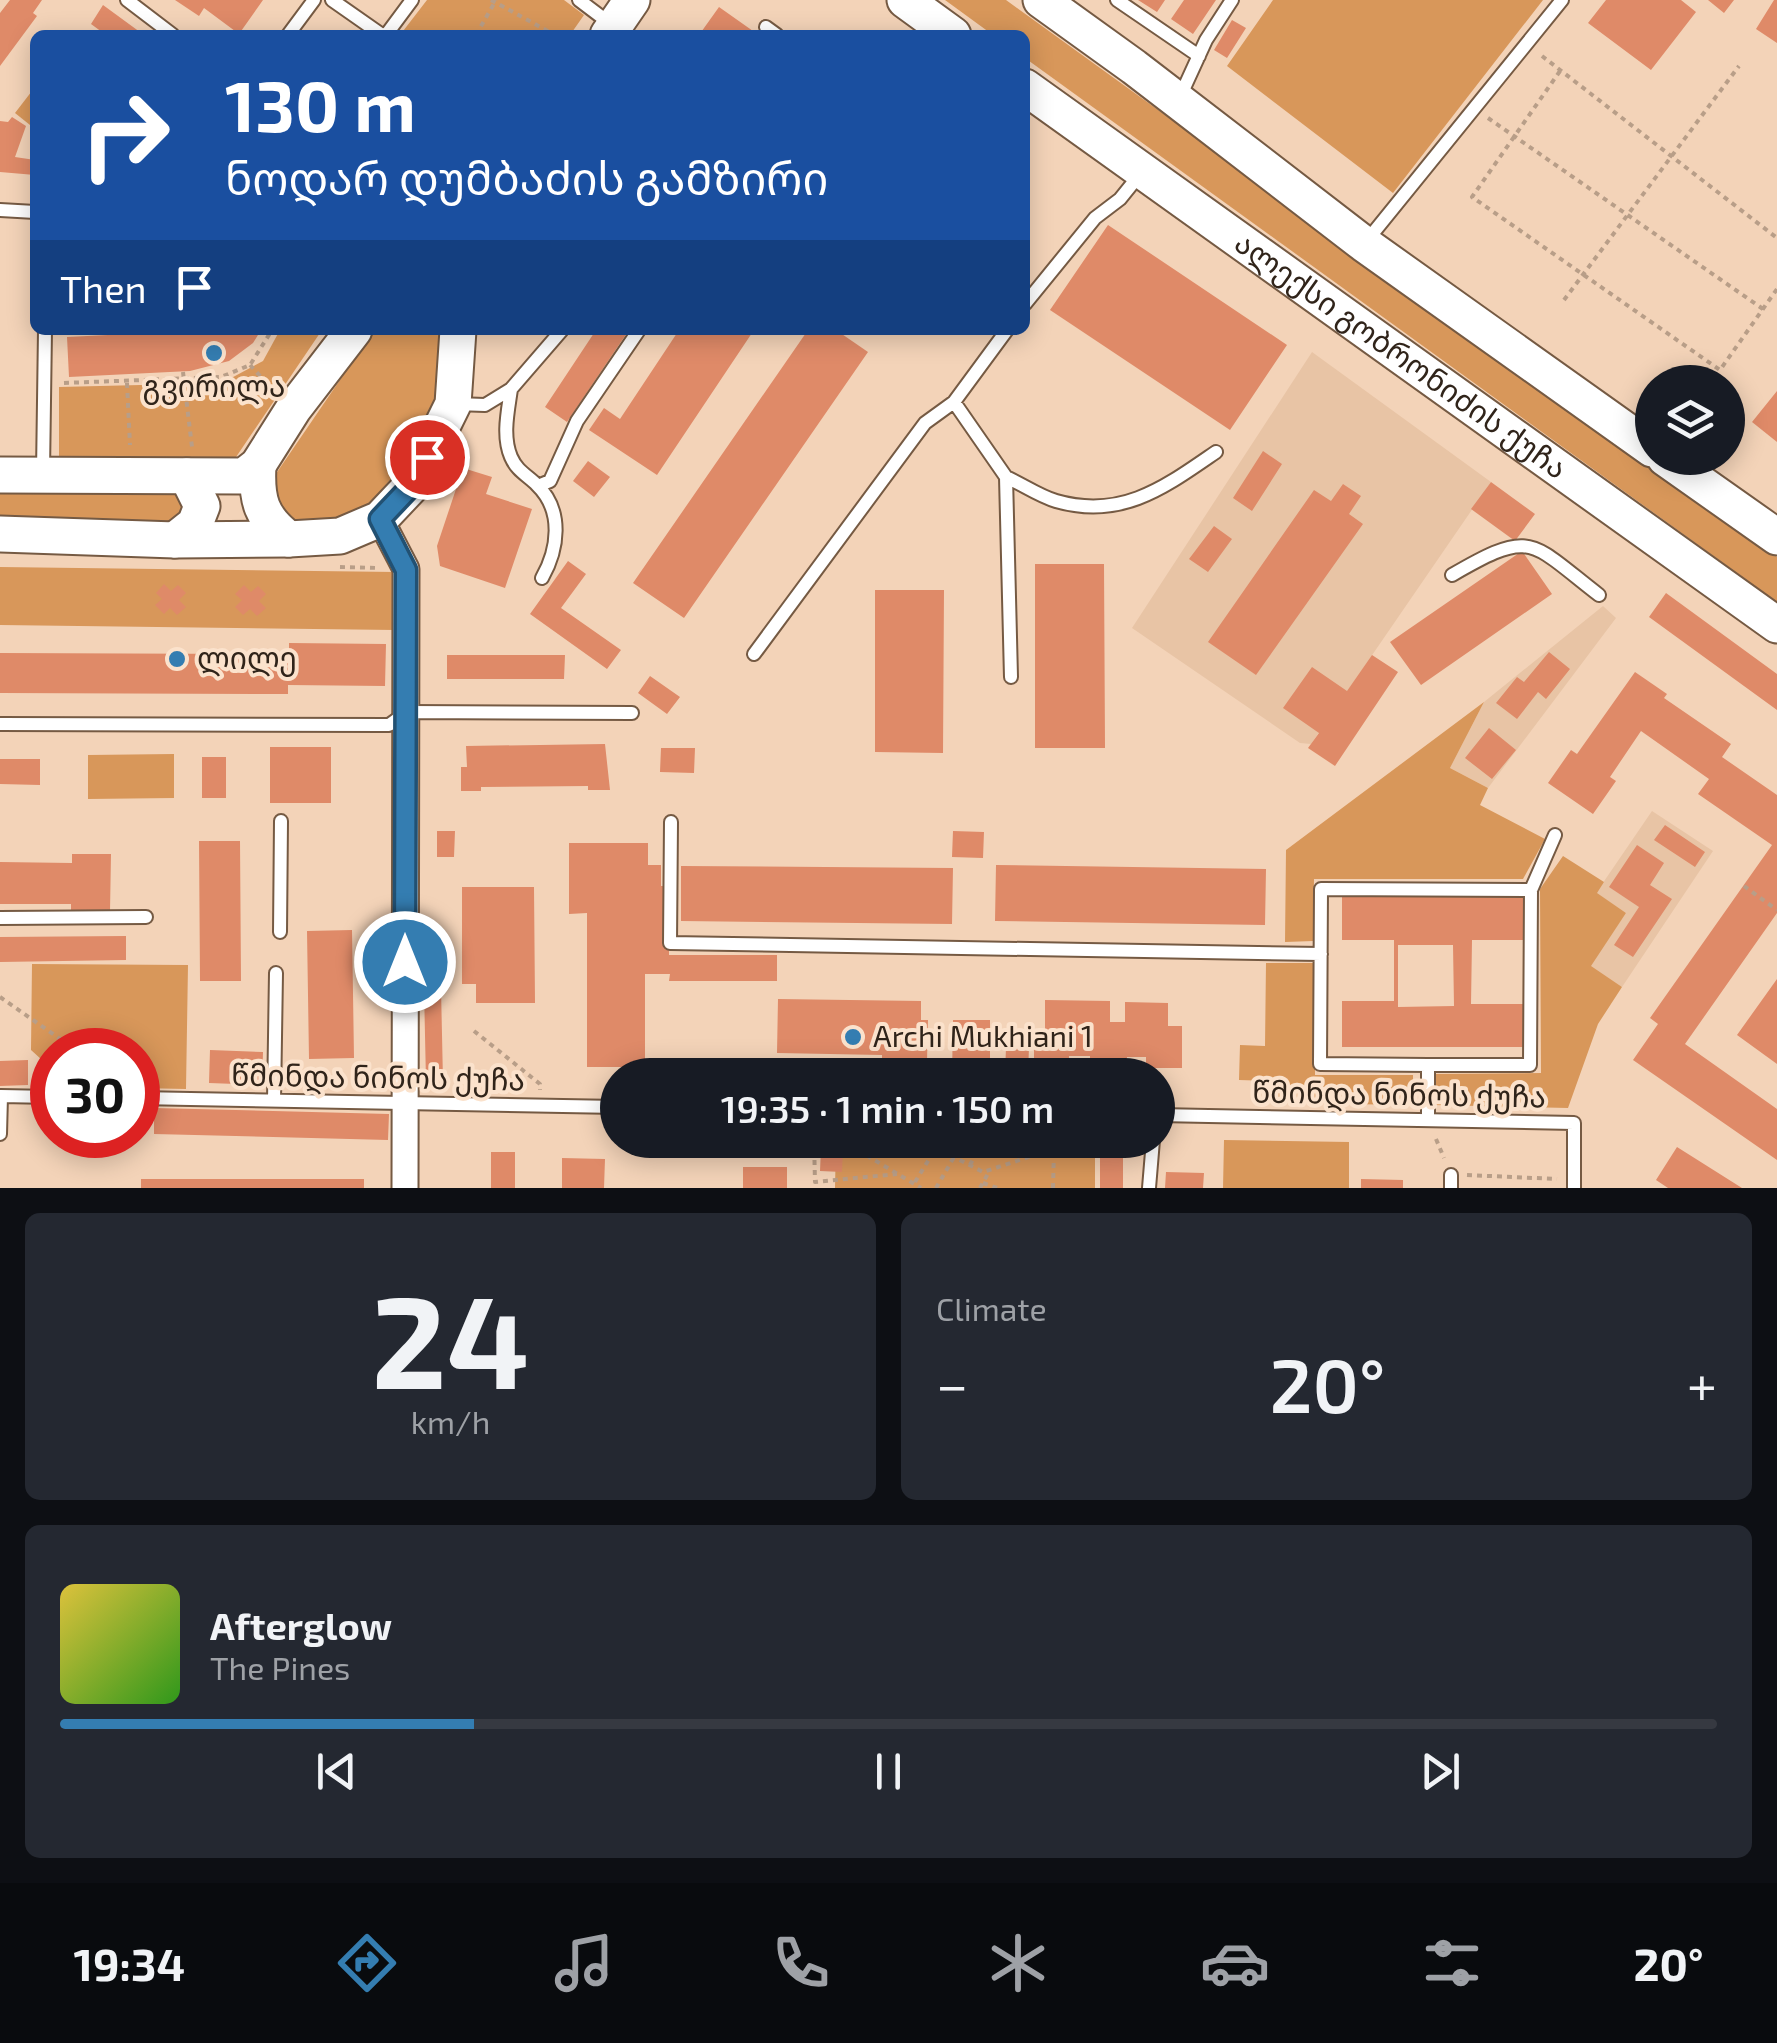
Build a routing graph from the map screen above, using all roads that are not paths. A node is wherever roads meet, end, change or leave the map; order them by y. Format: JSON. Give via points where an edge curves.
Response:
{"nodes":[{"id":1,"x":127,"y":0,"type":"edge"},
{"id":2,"x":314,"y":0,"type":"edge"},
{"id":3,"x":332,"y":0,"type":"edge"},
{"id":4,"x":412,"y":0,"type":"edge"},
{"id":5,"x":579,"y":0,"type":"edge"},
{"id":6,"x":905,"y":0,"type":"edge"},
{"id":7,"x":1041,"y":0,"type":"edge"},
{"id":8,"x":1117,"y":0,"type":"edge"},
{"id":9,"x":1232,"y":0,"type":"edge"},
{"id":10,"x":1562,"y":0,"type":"edge"},
{"id":11,"x":618,"y":21,"type":"edge"},
{"id":12,"x":166,"y":30,"type":"edge"},
{"id":13,"x":292,"y":30,"type":"edge"},
{"id":14,"x":377,"y":30,"type":"edge"},
{"id":15,"x":388,"y":30,"type":"edge"},
{"id":16,"x":947,"y":30,"type":"edge"},
{"id":17,"x":1199,"y":56,"type":"junction"},
{"id":18,"x":1030,"y":90,"type":"edge"},
{"id":19,"x":1178,"y":102,"type":"junction"},
{"id":20,"x":1143,"y":171,"type":"junction"},
{"id":21,"x":0,"y":210,"type":"edge"},
{"id":22,"x":30,"y":212,"type":"edge"},
{"id":23,"x":1364,"y":244,"type":"junction"},
{"id":24,"x":1030,"y":298,"type":"edge"},
{"id":25,"x":45,"y":335,"type":"edge"},
{"id":26,"x":350,"y":335,"type":"edge"},
{"id":27,"x":457,"y":335,"type":"edge"},
{"id":28,"x":558,"y":335,"type":"edge"},
{"id":29,"x":636,"y":335,"type":"edge"},
{"id":30,"x":1002,"y":335,"type":"edge"},
{"id":31,"x":511,"y":388,"type":"junction"},
{"id":32,"x":954,"y":402,"type":"junction"},
{"id":33,"x":453,"y":404,"type":"junction"},
{"id":34,"x":1635,"y":437,"type":"edge"},
{"id":35,"x":1216,"y":452,"type":"dead end"},
{"id":36,"x":189,"y":461,"type":"junction"},
{"id":37,"x":258,"y":465,"type":"junction"},
{"id":38,"x":0,"y":474,"type":"edge"},
{"id":39,"x":43,"y":475,"type":"junction"},
{"id":40,"x":1689,"y":475,"type":"edge"},
{"id":41,"x":1006,"y":477,"type":"junction"},
{"id":42,"x":538,"y":486,"type":"junction"},
{"id":43,"x":380,"y":519,"type":"junction"},
{"id":44,"x":0,"y":534,"type":"edge"},
{"id":45,"x":1777,"y":537,"type":"edge"},
{"id":46,"x":289,"y":539,"type":"junction"},
{"id":47,"x":174,"y":540,"type":"junction"},
{"id":48,"x":1452,"y":576,"type":"dead end"},
{"id":49,"x":542,"y":578,"type":"dead end"},
{"id":50,"x":1598,"y":595,"type":"dead end"},
{"id":51,"x":1777,"y":625,"type":"edge"},
{"id":52,"x":754,"y":654,"type":"dead end"},
{"id":53,"x":1010,"y":677,"type":"dead end"},
{"id":54,"x":407,"y":712,"type":"junction"},
{"id":55,"x":632,"y":713,"type":"dead end"},
{"id":56,"x":0,"y":724,"type":"edge"},
{"id":57,"x":281,"y":821,"type":"dead end"},
{"id":58,"x":671,"y":822,"type":"dead end"},
{"id":59,"x":1555,"y":835,"type":"dead end"},
{"id":60,"x":1531,"y":890,"type":"junction"},
{"id":61,"x":146,"y":917,"type":"dead end"},
{"id":62,"x":0,"y":918,"type":"edge"},
{"id":63,"x":280,"y":932,"type":"dead end"},
{"id":64,"x":1321,"y":954,"type":"junction"},
{"id":65,"x":276,"y":973,"type":"dead end"},
{"id":66,"x":1428,"y":1065,"type":"junction"},
{"id":67,"x":1,"y":1096,"type":"edge"},
{"id":68,"x":30,"y":1097,"type":"edge"},
{"id":69,"x":160,"y":1098,"type":"edge"},
{"id":70,"x":274,"y":1101,"type":"junction"},
{"id":71,"x":405,"y":1103,"type":"junction"},
{"id":72,"x":600,"y":1107,"type":"edge"},
{"id":73,"x":1175,"y":1116,"type":"edge"},
{"id":74,"x":1428,"y":1120,"type":"junction"},
{"id":75,"x":0,"y":1134,"type":"edge"},
{"id":76,"x":1151,"y":1158,"type":"edge"},
{"id":77,"x":1574,"y":1184,"type":"edge"},
{"id":78,"x":405,"y":1188,"type":"edge"},
{"id":79,"x":1149,"y":1188,"type":"edge"}],
"edges":[{"from":1,"to":12,"type":"lane"},
{"from":2,"to":13,"type":"lane"},
{"from":3,"to":14,"type":"lane"},
{"from":4,"to":15,"type":"lane"},
{"from":5,"to":11,"type":"lane"},
{"from":6,"to":16,"type":"main road"},
{"from":7,"to":19,"type":"main road"},
{"from":8,"to":17,"type":"lane"},
{"from":9,"to":17,"type":"lane"},
{"from":10,"to":23,"type":"lane"},
{"from":17,"to":19,"type":"lane"},
{"from":18,"to":20,"type":"main road","name":"ალექსი გობრონიძის ქუჩა"},
{"from":19,"to":23,"type":"main road"},
{"from":20,"to":24,"type":"lane","via":[[1094,218]]},
{"from":20,"to":51,"type":"main road","name":"ალექსი გობრონიძის ქუჩა"},
{"from":21,"to":22,"type":"lane"},
{"from":23,"to":34,"type":"main road"},
{"from":25,"to":39,"type":"lane"},
{"from":26,"to":37,"type":"main road"},
{"from":27,"to":33,"type":"main road"},
{"from":28,"to":31,"type":"lane"},
{"from":29,"to":42,"type":"lane","via":[[576,421],[550,482]]},
{"from":30,"to":32,"type":"lane"},
{"from":31,"to":33,"type":"lane","via":[[485,404]]},
{"from":31,"to":42,"type":"lane","via":[[509,453]]},
{"from":32,"to":41,"type":"lane"},
{"from":32,"to":52,"type":"lane","via":[[925,423]]},
{"from":33,"to":43,"type":"main road","via":[[414,483]]},
{"from":35,"to":41,"type":"lane","via":[[1163,488],[1110,508],[1056,500]]},
{"from":36,"to":37,"type":"main road","via":[[244,476]]},
{"from":36,"to":39,"type":"main road"},
{"from":36,"to":47,"type":"main road","via":[[202,506],[195,524]]},
{"from":37,"to":46,"type":"main road","via":[[260,508]]},
{"from":38,"to":39,"type":"main road"},
{"from":40,"to":45,"type":"main road"},
{"from":41,"to":53,"type":"lane"},
{"from":42,"to":49,"type":"lane","via":[[554,519],[556,542]]},
{"from":43,"to":46,"type":"main road","via":[[340,536]]},
{"from":43,"to":54,"type":"street","via":[[406,570]]},
{"from":44,"to":47,"type":"main road"},
{"from":46,"to":47,"type":"main road"},
{"from":48,"to":50,"type":"lane","via":[[1496,549],[1526,544]]},
{"from":54,"to":55,"type":"lane"},
{"from":54,"to":56,"type":"lane","via":[[389,724]]},
{"from":54,"to":71,"type":"street"},
{"from":57,"to":63,"type":"lane"},
{"from":58,"to":64,"type":"lane","via":[[670,942]]},
{"from":59,"to":60,"type":"lane"},
{"from":60,"to":64,"type":"lane","via":[[1322,889]]},
{"from":60,"to":66,"type":"lane","via":[[1530,1065]]},
{"from":61,"to":62,"type":"lane"},
{"from":64,"to":66,"type":"lane","via":[[1320,1064]]},
{"from":65,"to":70,"type":"lane"},
{"from":66,"to":74,"type":"lane"},
{"from":67,"to":68,"type":"lane"},
{"from":67,"to":75,"type":"lane"},
{"from":69,"to":70,"type":"lane","name":"წმინდა ნინოს ქუჩა"},
{"from":70,"to":71,"type":"lane","name":"წმინდა ნინოს ქუჩა"},
{"from":71,"to":72,"type":"lane","name":"წმინდა ნინოს ქუჩა"},
{"from":71,"to":78,"type":"street"},
{"from":73,"to":74,"type":"lane","name":"წმინდა ნინოს ქუჩა"},
{"from":74,"to":77,"type":"lane","name":"წმინდა ნინოს ქუჩა","via":[[1574,1123]]},
{"from":76,"to":79,"type":"lane"}]}
